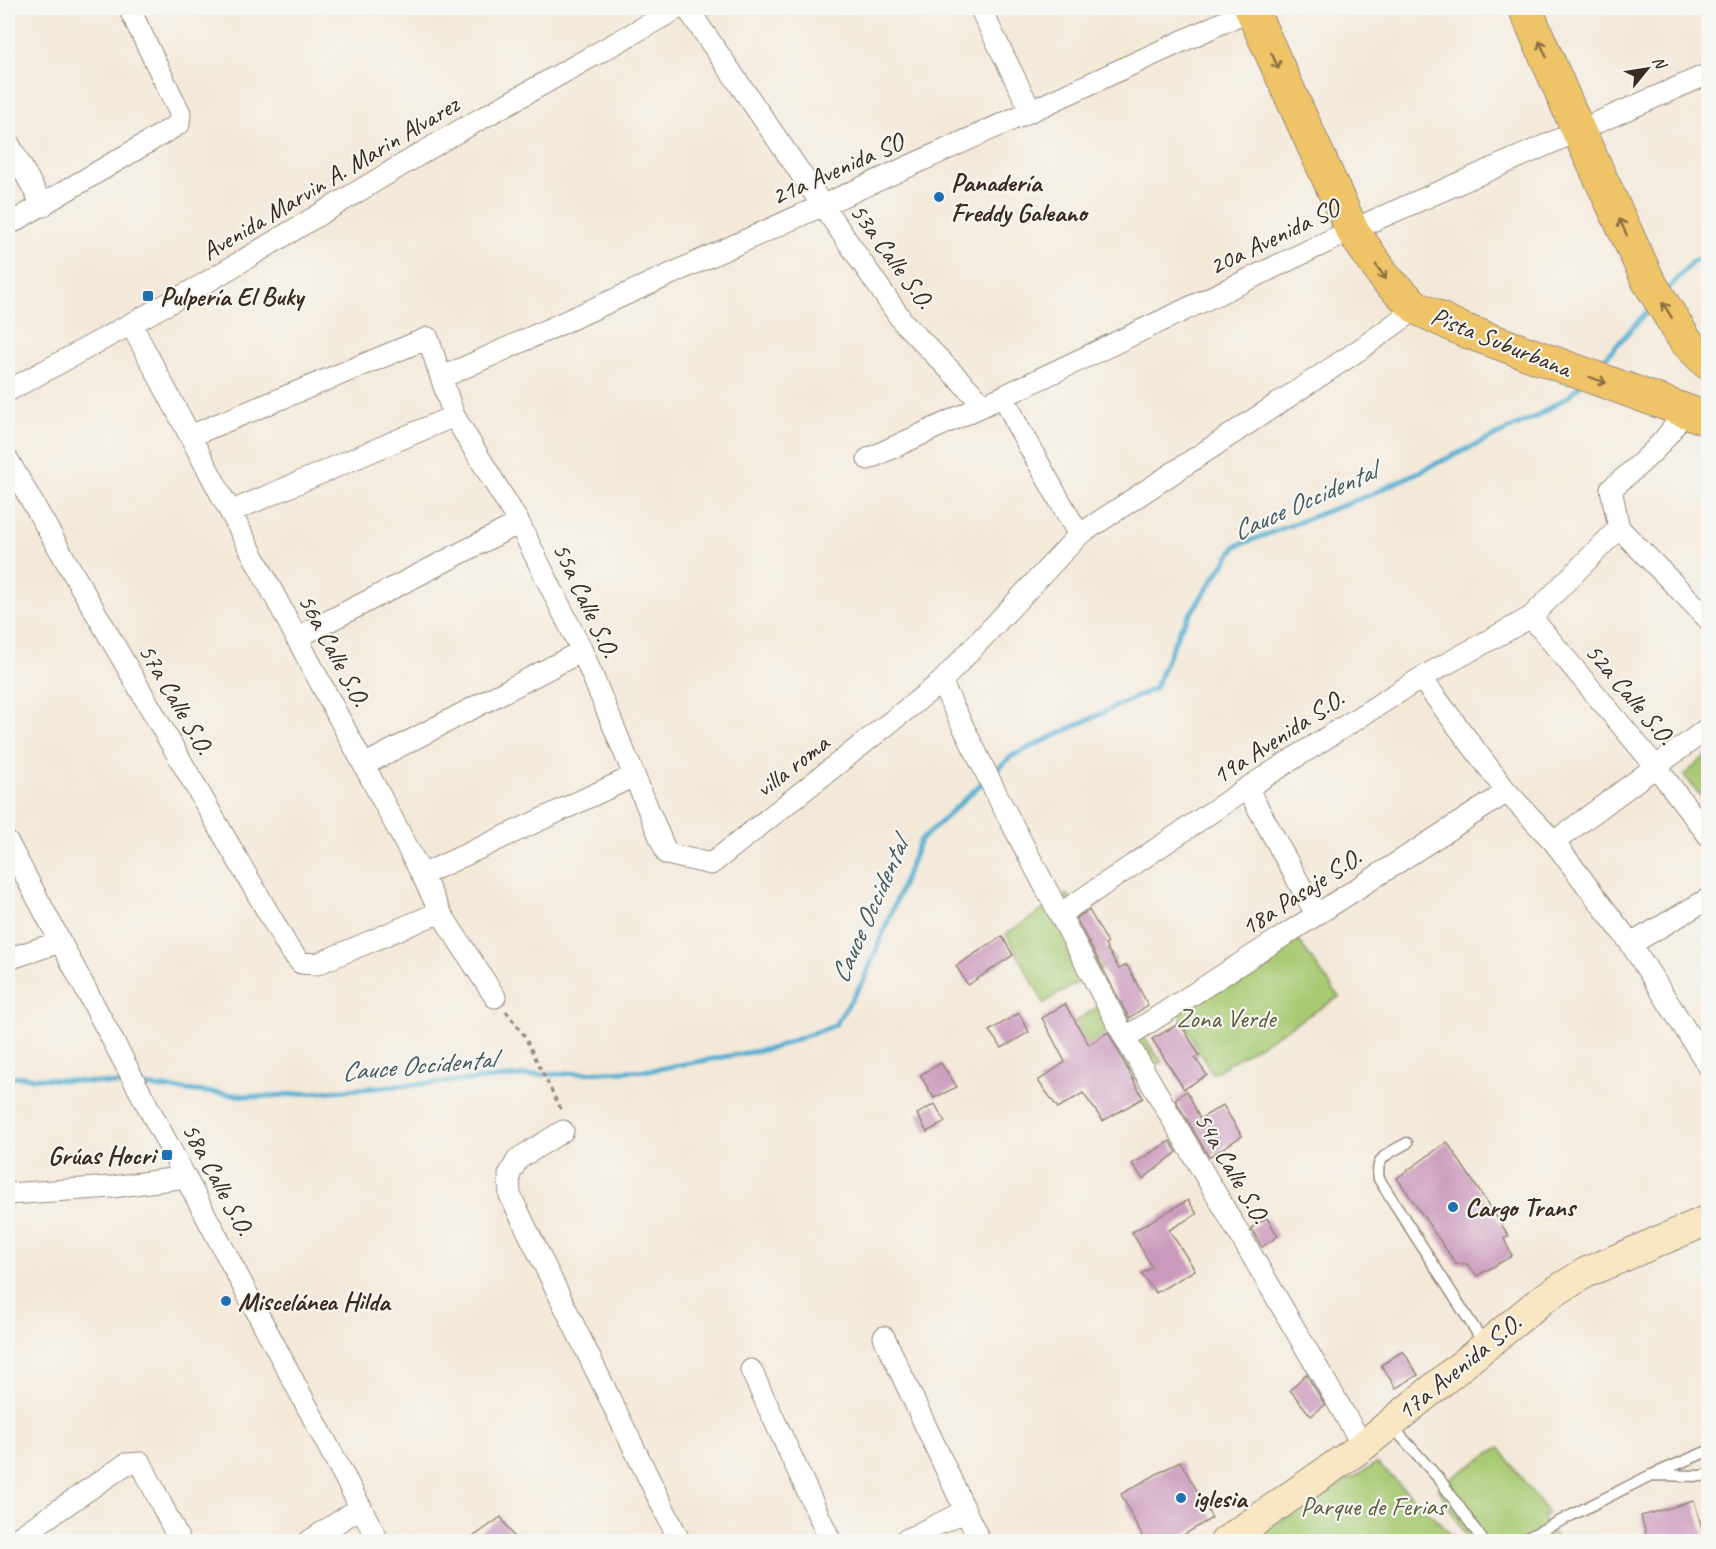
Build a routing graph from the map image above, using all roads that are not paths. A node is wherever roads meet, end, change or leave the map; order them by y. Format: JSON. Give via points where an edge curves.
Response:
{"nodes":[{"id":1,"x":129,"y":8,"type":"edge"},
{"id":2,"x":678,"y":8,"type":"edge"},
{"id":3,"x":687,"y":8,"type":"edge"},
{"id":4,"x":980,"y":8,"type":"edge"},
{"id":5,"x":1252,"y":8,"type":"edge"},
{"id":6,"x":1525,"y":8,"type":"edge"},
{"id":7,"x":1708,"y":74,"type":"edge"},
{"id":8,"x":1031,"y":111,"type":"junction"},
{"id":9,"x":1578,"y":130,"type":"junction"},
{"id":10,"x":8,"y":142,"type":"edge"},
{"id":11,"x":822,"y":205,"type":"junction"},
{"id":12,"x":43,"y":206,"type":"junction"},
{"id":13,"x":8,"y":225,"type":"edge"},
{"id":14,"x":1352,"y":230,"type":"junction"},
{"id":15,"x":1417,"y":308,"type":"junction"},
{"id":16,"x":130,"y":324,"type":"junction"},
{"id":17,"x":1708,"y":363,"type":"edge"},
{"id":18,"x":441,"y":378,"type":"junction"},
{"id":19,"x":8,"y":391,"type":"edge"},
{"id":20,"x":1004,"y":396,"type":"junction"},
{"id":21,"x":984,"y":405,"type":"junction"},
{"id":22,"x":1696,"y":415,"type":"edge"},
{"id":23,"x":454,"y":416,"type":"junction"},
{"id":24,"x":190,"y":436,"type":"junction"},
{"id":25,"x":868,"y":459,"type":"dead end"},
{"id":26,"x":8,"y":460,"type":"edge"},
{"id":27,"x":230,"y":512,"type":"junction"},
{"id":28,"x":519,"y":523,"type":"junction"},
{"id":29,"x":1619,"y":528,"type":"junction"},
{"id":30,"x":1079,"y":535,"type":"junction"},
{"id":31,"x":1531,"y":616,"type":"junction"},
{"id":32,"x":1708,"y":619,"type":"edge"},
{"id":33,"x":296,"y":638,"type":"junction"},
{"id":34,"x":582,"y":651,"type":"junction"},
{"id":35,"x":1421,"y":678,"type":"junction"},
{"id":36,"x":941,"y":682,"type":"junction"},
{"id":37,"x":1708,"y":728,"type":"edge"},
{"id":38,"x":364,"y":765,"type":"junction"},
{"id":39,"x":1657,"y":768,"type":"junction"},
{"id":40,"x":634,"y":776,"type":"junction"},
{"id":41,"x":1247,"y":788,"type":"junction"},
{"id":42,"x":1508,"y":792,"type":"junction"},
{"id":43,"x":1708,"y":835,"type":"edge"},
{"id":44,"x":1554,"y":842,"type":"junction"},
{"id":45,"x":8,"y":843,"type":"edge"},
{"id":46,"x":667,"y":854,"type":"joint"},
{"id":47,"x":422,"y":875,"type":"junction"},
{"id":48,"x":1708,"y":899,"type":"edge"},
{"id":49,"x":440,"y":912,"type":"junction"},
{"id":50,"x":1060,"y":914,"type":"junction"},
{"id":51,"x":1316,"y":914,"type":"junction"},
{"id":52,"x":60,"y":942,"type":"junction"},
{"id":53,"x":1631,"y":944,"type":"junction"},
{"id":54,"x":8,"y":959,"type":"edge"},
{"id":55,"x":495,"y":997,"type":"road end"},
{"id":56,"x":1125,"y":1038,"type":"junction"},
{"id":57,"x":1708,"y":1065,"type":"edge"},
{"id":58,"x":563,"y":1123,"type":"road end"},
{"id":59,"x":1407,"y":1143,"type":"dead end"},
{"id":60,"x":186,"y":1178,"type":"junction"},
{"id":61,"x":8,"y":1194,"type":"edge"},
{"id":62,"x":1708,"y":1220,"type":"edge"},
{"id":63,"x":884,"y":1337,"type":"dead end"},
{"id":64,"x":1485,"y":1345,"type":"junction"},
{"id":65,"x":751,"y":1371,"type":"dead end"},
{"id":66,"x":1390,"y":1424,"type":"junction"},
{"id":67,"x":1363,"y":1446,"type":"junction"},
{"id":68,"x":1708,"y":1451,"type":"edge"},
{"id":69,"x":1651,"y":1475,"type":"junction"},
{"id":70,"x":1708,"y":1475,"type":"edge"},
{"id":71,"x":361,"y":1507,"type":"junction"},
{"id":72,"x":965,"y":1511,"type":"junction"},
{"id":73,"x":12,"y":1542,"type":"edge"},
{"id":74,"x":180,"y":1542,"type":"edge"},
{"id":75,"x":308,"y":1542,"type":"edge"},
{"id":76,"x":379,"y":1542,"type":"edge"},
{"id":77,"x":680,"y":1542,"type":"edge"},
{"id":78,"x":831,"y":1542,"type":"edge"},
{"id":79,"x":902,"y":1542,"type":"edge"},
{"id":80,"x":980,"y":1542,"type":"edge"},
{"id":81,"x":1225,"y":1542,"type":"edge"},
{"id":82,"x":1484,"y":1542,"type":"edge"},
{"id":83,"x":1518,"y":1542,"type":"edge"}],
"edges":[{"from":1,"to":12,"type":"street","via":[[180,113],[179,124]]},
{"from":2,"to":16,"type":"street","name":"Avenida Marvin A. Marin Alvarez"},
{"from":3,"to":11,"type":"street","name":"53a Calle S.O."},
{"from":4,"to":8,"type":"street"},
{"from":5,"to":8,"type":"street","name":"21a Avenida SO"},
{"from":5,"to":14,"type":"main road","name":"Pista Suburbana","one_way":true},
{"from":9,"to":6,"type":"main road","one_way":true},
{"from":7,"to":9,"type":"street","name":"20a Avenida SO"},
{"from":8,"to":11,"type":"street","name":"21a Avenida SO"},
{"from":9,"to":14,"type":"street","name":"20a Avenida SO"},
{"from":17,"to":9,"type":"main road","one_way":true,"via":[[1685,340],[1648,280]]},
{"from":10,"to":12,"type":"street"},
{"from":11,"to":18,"type":"street","name":"21a Avenida SO"},
{"from":11,"to":21,"type":"street","name":"53a Calle S.O.","via":[[903,322]]},
{"from":12,"to":13,"type":"street"},
{"from":14,"to":15,"type":"main road","name":"Pista Suburbana","one_way":true,"via":[[1386,280]]},
{"from":14,"to":20,"type":"street","name":"20a Avenida SO"},
{"from":15,"to":22,"type":"main road","name":"Pista Suburbana","one_way":true,"via":[[1463,330]]},
{"from":15,"to":30,"type":"street","name":"villa roma"},
{"from":16,"to":19,"type":"street","name":"Avenida Marvin A. Marin Alvarez"},
{"from":16,"to":24,"type":"street","name":"56a Calle S.O."},
{"from":18,"to":23,"type":"street","name":"55a Calle S.O."},
{"from":18,"to":24,"type":"street","name":"55a Calle S.O.","via":[[428,338]]},
{"from":20,"to":21,"type":"street","name":"20a Avenida SO"},
{"from":20,"to":30,"type":"street"},
{"from":21,"to":25,"type":"street","name":"20a Avenida SO"},
{"from":22,"to":29,"type":"street","via":[[1674,430],[1611,489]]},
{"from":23,"to":27,"type":"street"},
{"from":23,"to":28,"type":"street","name":"55a Calle S.O."},
{"from":24,"to":27,"type":"street","name":"56a Calle S.O."},
{"from":26,"to":49,"type":"street","name":"57a Calle S.O.","via":[[289,949],[302,963],[317,964]]},
{"from":27,"to":33,"type":"street","name":"56a Calle S.O."},
{"from":28,"to":33,"type":"street"},
{"from":28,"to":34,"type":"street","name":"55a Calle S.O."},
{"from":29,"to":31,"type":"street","name":"19a Avenida S.O."},
{"from":29,"to":32,"type":"street"},
{"from":30,"to":36,"type":"street","name":"villa roma"},
{"from":31,"to":35,"type":"street","name":"19a Avenida S.O."},
{"from":31,"to":39,"type":"street","name":"52a Calle S.O."},
{"from":33,"to":38,"type":"street","name":"56a Calle S.O."},
{"from":34,"to":38,"type":"street"},
{"from":34,"to":40,"type":"street","name":"55a Calle S.O."},
{"from":35,"to":41,"type":"street","name":"19a Avenida S.O."},
{"from":35,"to":42,"type":"street"},
{"from":36,"to":46,"type":"street","name":"villa roma","via":[[711,864]]},
{"from":36,"to":50,"type":"street"},
{"from":37,"to":39,"type":"street"},
{"from":38,"to":47,"type":"street","name":"56a Calle S.O."},
{"from":39,"to":43,"type":"street","name":"52a Calle S.O."},
{"from":39,"to":44,"type":"street"},
{"from":40,"to":46,"type":"street","name":"55a Calle S.O."},
{"from":40,"to":47,"type":"street"},
{"from":41,"to":50,"type":"street","name":"19a Avenida S.O."},
{"from":41,"to":51,"type":"street"},
{"from":42,"to":44,"type":"street"},
{"from":42,"to":51,"type":"street","name":"18a Pasaje S.O."},
{"from":44,"to":53,"type":"street"},
{"from":45,"to":52,"type":"street","name":"58a Calle S.O."},
{"from":47,"to":49,"type":"street","name":"56a Calle S.O."},
{"from":48,"to":53,"type":"street"},
{"from":49,"to":55,"type":"street","name":"56a Calle S.O."},
{"from":50,"to":56,"type":"street","name":"54a Calle S.O."},
{"from":51,"to":56,"type":"street","name":"18a Pasaje S.O."},
{"from":52,"to":54,"type":"street"},
{"from":52,"to":60,"type":"street","name":"58a Calle S.O."},
{"from":53,"to":57,"type":"street"},
{"from":56,"to":67,"type":"street","name":"54a Calle S.O."},
{"from":58,"to":77,"type":"street","via":[[518,1159],[509,1175],[510,1195]]},
{"from":59,"to":64,"type":"lane","via":[[1380,1159],[1379,1179]]},
{"from":60,"to":61,"type":"street"},
{"from":60,"to":71,"type":"street","name":"58a Calle S.O."},
{"from":62,"to":64,"type":"street","name":"17a Avenida S.O.","via":[[1585,1273],[1543,1299]]},
{"from":63,"to":72,"type":"street"},
{"from":64,"to":66,"type":"street","name":"17a Avenida S.O."},
{"from":65,"to":78,"type":"street"},
{"from":66,"to":67,"type":"street","name":"17a Avenida S.O."},
{"from":66,"to":82,"type":"lane","via":[[1440,1480]]},
{"from":67,"to":81,"type":"street","name":"17a Avenida S.O."},
{"from":68,"to":69,"type":"lane"},
{"from":69,"to":70,"type":"lane"},
{"from":69,"to":83,"type":"lane"},
{"from":71,"to":75,"type":"street"},
{"from":71,"to":76,"type":"street","name":"58a Calle S.O."},
{"from":72,"to":79,"type":"street"},
{"from":72,"to":80,"type":"street"},
{"from":73,"to":74,"type":"street","via":[[126,1464],[141,1463]]}]}
